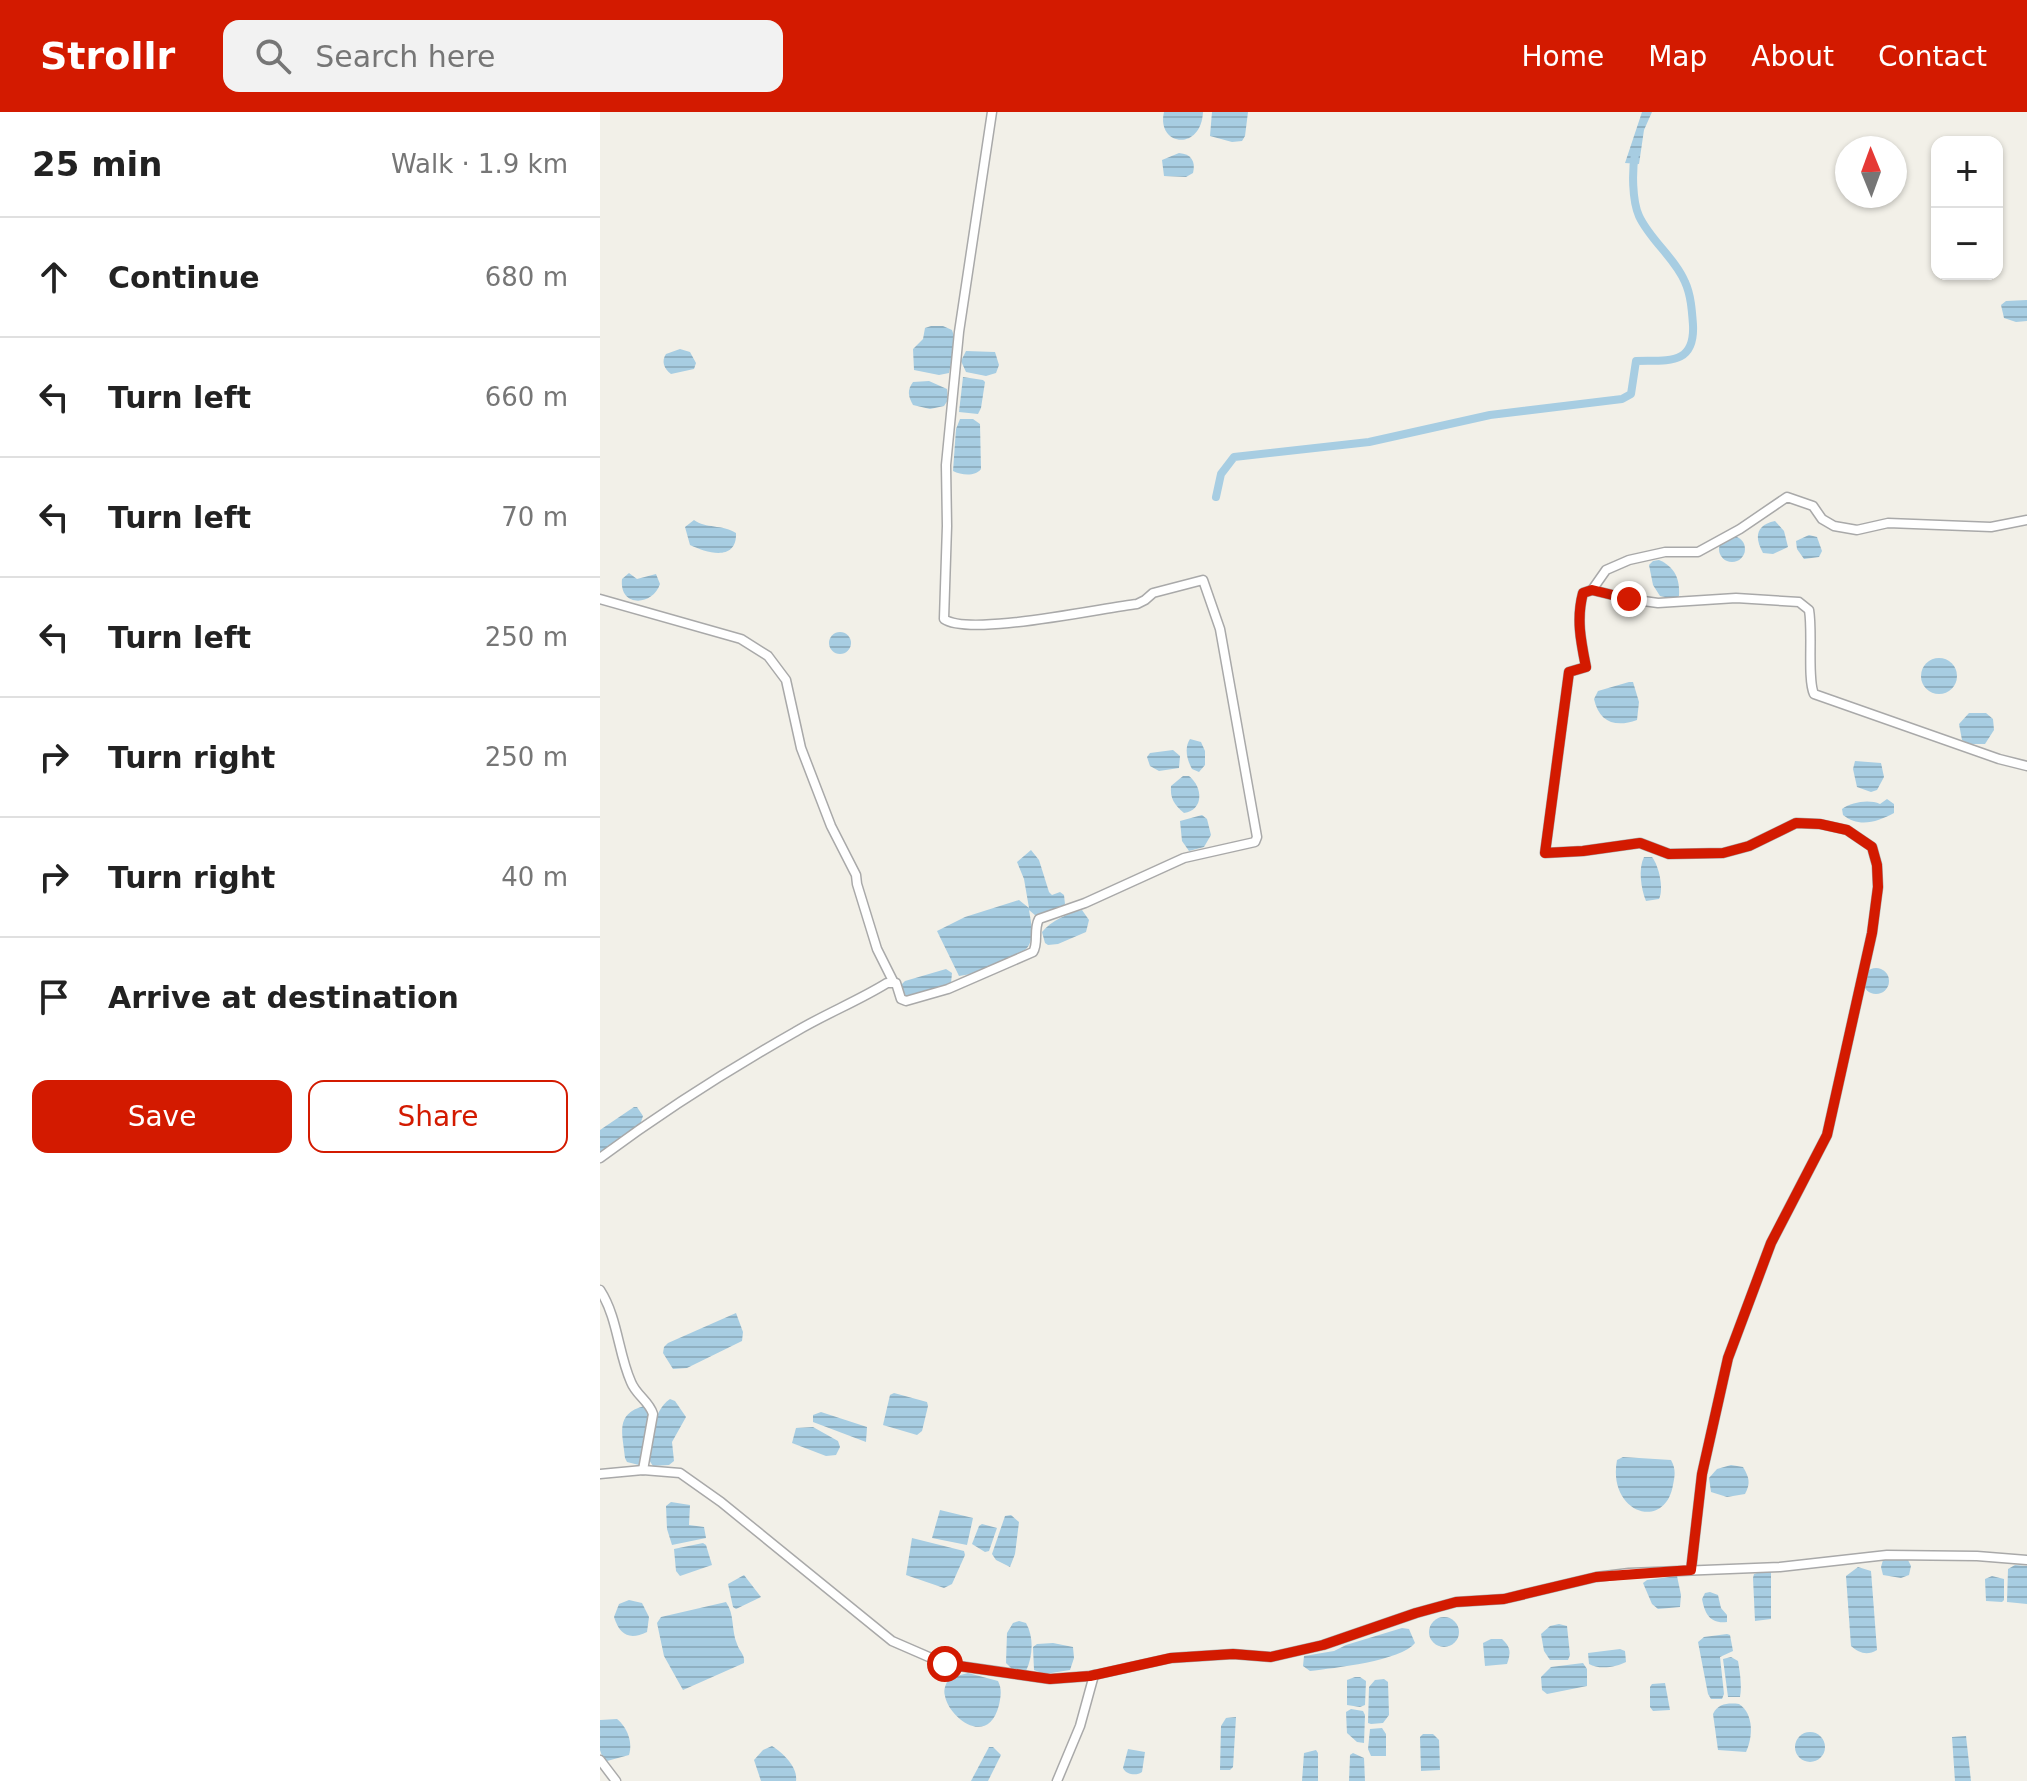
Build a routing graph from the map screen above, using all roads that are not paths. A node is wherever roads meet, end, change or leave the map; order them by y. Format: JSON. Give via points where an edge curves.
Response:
{"nodes":[{"id":1,"x":992,"y":112,"type":"edge"},
{"id":2,"x":2027,"y":520,"type":"edge"},
{"id":3,"x":1592,"y":590,"type":"junction"},
{"id":4,"x":600,"y":599,"type":"edge"},
{"id":5,"x":2027,"y":766,"type":"edge"},
{"id":6,"x":893,"y":981,"type":"junction"},
{"id":7,"x":600,"y":1158,"type":"edge"},
{"id":8,"x":600,"y":1290,"type":"edge"},
{"id":9,"x":643,"y":1470,"type":"junction"},
{"id":10,"x":600,"y":1474,"type":"edge"},
{"id":11,"x":2027,"y":1560,"type":"edge"},
{"id":12,"x":1691,"y":1570,"type":"junction"},
{"id":13,"x":1094,"y":1675,"type":"junction"},
{"id":14,"x":600,"y":1760,"type":"edge"},
{"id":15,"x":616,"y":1781,"type":"edge"},
{"id":16,"x":1057,"y":1781,"type":"edge"}],
"edges":[{"from":1,"to":6,"type":"street","via":[[959,332],[946,465],[944,619],[980,625],[1137,604],[1153,593],[1203,580],[1220,629],[1257,837],[1255,842],[1184,858],[1039,919],[1033,952],[948,989],[906,1001]]},
{"from":2,"to":3,"type":"street","via":[[1991,527],[1888,523],[1857,530],[1834,526],[1813,506],[1787,497],[1698,552],[1665,552],[1606,570]]},
{"from":3,"to":5,"type":"street","via":[[1658,603],[1736,598],[1799,602],[1809,610],[1812,628],[1814,694]]},
{"from":3,"to":12,"type":"street","via":[[1583,593],[1579,611],[1586,667],[1569,672],[1545,853],[1640,843],[1669,854],[1723,853],[1796,823],[1847,830],[1872,847],[1877,865],[1872,933],[1827,1135],[1771,1243],[1728,1358],[1702,1474]]},
{"from":4,"to":6,"type":"street","via":[[741,639],[768,656],[786,680],[801,748],[856,875],[877,949]]},
{"from":6,"to":7,"type":"street","via":[[722,1075]]},
{"from":8,"to":9,"type":"street","via":[[632,1385],[653,1414]]},
{"from":9,"to":10,"type":"street"},
{"from":9,"to":13,"type":"street","via":[[691,1479],[869,1624],[916,1654],[1018,1677]]},
{"from":11,"to":12,"type":"street","via":[[1887,1555]]},
{"from":12,"to":13,"type":"street","via":[[1596,1577],[1504,1599],[1456,1602],[1271,1657],[1171,1658]]},
{"from":13,"to":16,"type":"street"},
{"from":14,"to":15,"type":"street"}]}
